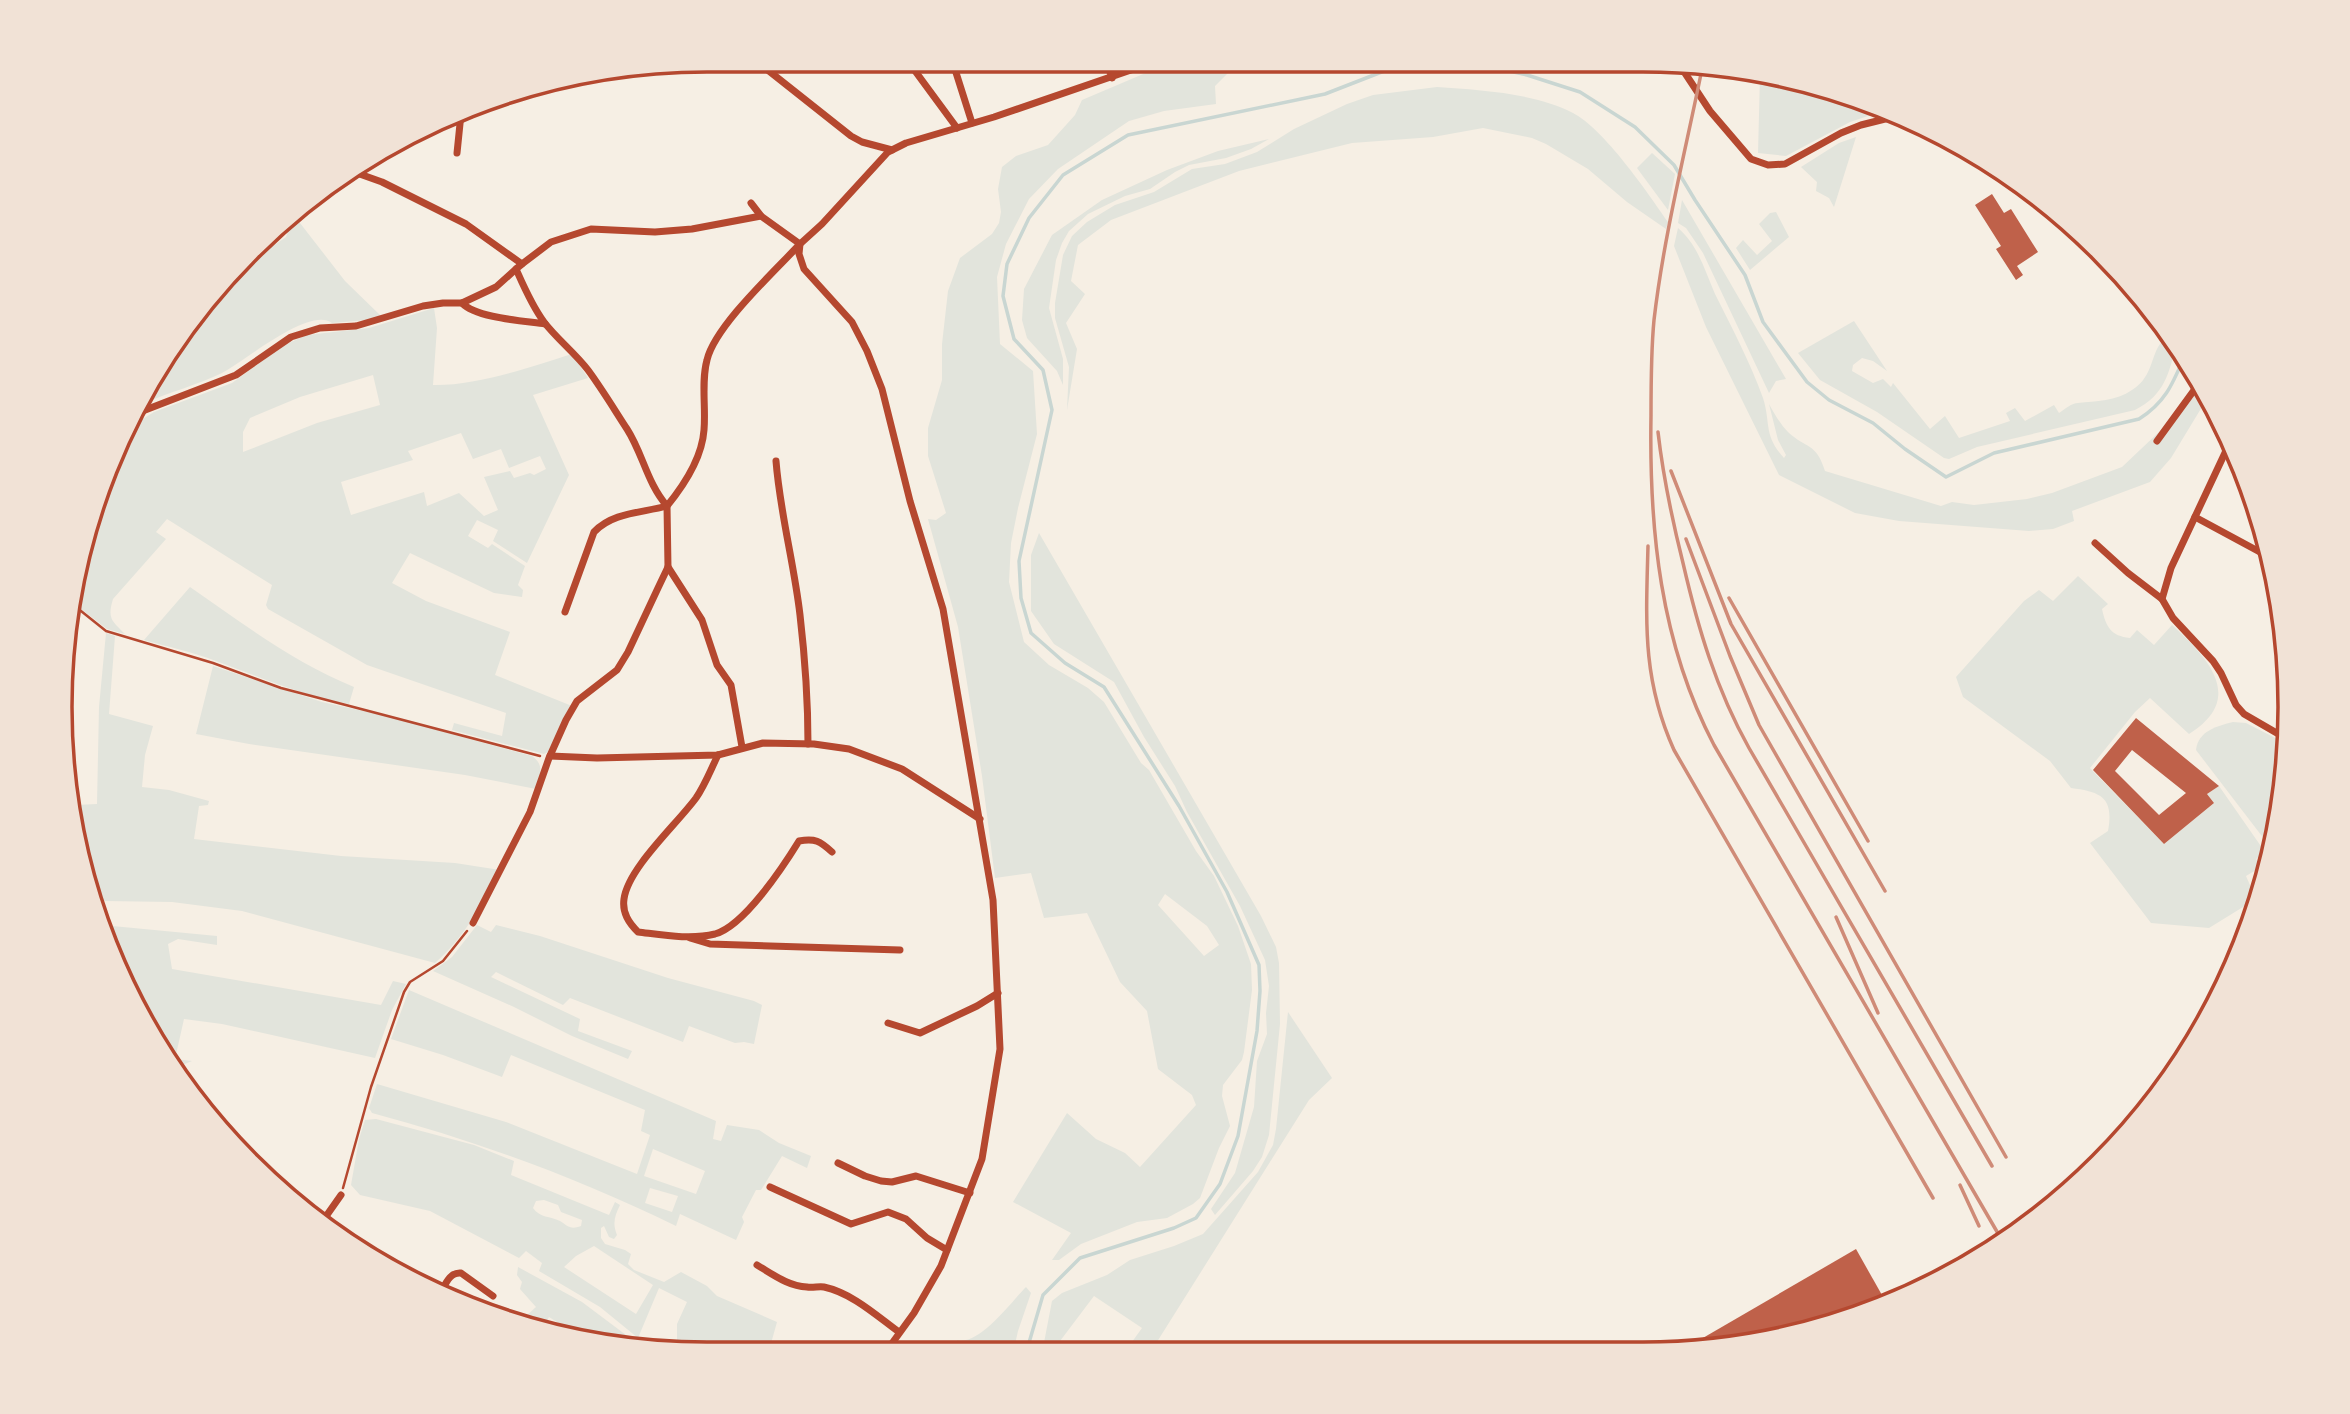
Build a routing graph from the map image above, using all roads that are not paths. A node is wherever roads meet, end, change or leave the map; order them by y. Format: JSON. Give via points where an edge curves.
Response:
{"nodes":[{"id":1,"x":770,"y":72,"type":"edge"},
{"id":2,"x":916,"y":72,"type":"edge"},
{"id":3,"x":956,"y":72,"type":"edge"},
{"id":4,"x":1110,"y":72,"type":"edge"},
{"id":5,"x":1128,"y":72,"type":"edge"},
{"id":6,"x":1684,"y":73,"type":"edge"},
{"id":7,"x":1112,"y":78,"type":"junction"},
{"id":8,"x":1884,"y":119,"type":"edge"},
{"id":9,"x":460,"y":122,"type":"edge"},
{"id":10,"x":972,"y":124,"type":"junction"},
{"id":11,"x":957,"y":128,"type":"junction"},
{"id":12,"x":892,"y":150,"type":"junction"},
{"id":13,"x":457,"y":153,"type":"dead end"},
{"id":14,"x":361,"y":174,"type":"edge"},
{"id":15,"x":751,"y":203,"type":"dead end"},
{"id":16,"x":761,"y":216,"type":"junction"},
{"id":17,"x":800,"y":244,"type":"junction"},
{"id":18,"x":519,"y":267,"type":"junction"},
{"id":19,"x":462,"y":303,"type":"junction"},
{"id":20,"x":545,"y":324,"type":"junction"},
{"id":21,"x":2194,"y":390,"type":"edge"},
{"id":22,"x":146,"y":410,"type":"edge"},
{"id":23,"x":2157,"y":441,"type":"dead end"},
{"id":24,"x":2225,"y":453,"type":"edge"},
{"id":25,"x":776,"y":461,"type":"dead end"},
{"id":26,"x":667,"y":506,"type":"junction"},
{"id":27,"x":2195,"y":517,"type":"junction"},
{"id":28,"x":2095,"y":543,"type":"dead end"},
{"id":29,"x":2259,"y":551,"type":"edge"},
{"id":30,"x":668,"y":566,"type":"junction"},
{"id":31,"x":2162,"y":600,"type":"junction"},
{"id":32,"x":565,"y":612,"type":"dead end"},
{"id":33,"x":2277,"y":734,"type":"edge"},
{"id":34,"x":807,"y":744,"type":"junction"},
{"id":35,"x":743,"y":747,"type":"junction"},
{"id":36,"x":718,"y":755,"type":"junction"},
{"id":37,"x":549,"y":757,"type":"junction"},
{"id":38,"x":980,"y":819,"type":"junction"},
{"id":39,"x":832,"y":852,"type":"dead end"},
{"id":40,"x":473,"y":923,"type":"road end"},
{"id":41,"x":686,"y":937,"type":"junction"},
{"id":42,"x":900,"y":950,"type":"dead end"},
{"id":43,"x":998,"y":993,"type":"junction"},
{"id":44,"x":888,"y":1023,"type":"dead end"},
{"id":45,"x":838,"y":1163,"type":"dead end"},
{"id":46,"x":770,"y":1187,"type":"dead end"},
{"id":47,"x":970,"y":1193,"type":"junction"},
{"id":48,"x":341,"y":1195,"type":"road end"},
{"id":49,"x":327,"y":1216,"type":"edge"},
{"id":50,"x":947,"y":1250,"type":"junction"},
{"id":51,"x":758,"y":1265,"type":"dead end"},
{"id":52,"x":445,"y":1285,"type":"edge"},
{"id":53,"x":493,"y":1296,"type":"dead end"},
{"id":54,"x":899,"y":1332,"type":"junction"},
{"id":55,"x":892,"y":1342,"type":"edge"}],
"edges":[{"from":1,"to":12,"type":"street","via":[[851,136]]},
{"from":2,"to":11,"type":"street"},
{"from":3,"to":10,"type":"street"},
{"from":4,"to":7,"type":"street"},
{"from":5,"to":7,"type":"street"},
{"from":6,"to":8,"type":"street","via":[[1751,159],[1768,165],[1786,164],[1842,133]]},
{"from":7,"to":10,"type":"street"},
{"from":9,"to":13,"type":"street"},
{"from":10,"to":11,"type":"street"},
{"from":11,"to":12,"type":"street"},
{"from":12,"to":17,"type":"street"},
{"from":14,"to":18,"type":"street","via":[[466,224]]},
{"from":15,"to":16,"type":"street"},
{"from":16,"to":17,"type":"street"},
{"from":16,"to":18,"type":"street","via":[[655,232],[591,229],[551,242]]},
{"from":17,"to":26,"type":"street","via":[[738,310],[714,344],[707,360],[699,454]]},
{"from":17,"to":38,"type":"street","via":[[804,269],[852,322],[882,388],[943,609]]},
{"from":18,"to":19,"type":"street","via":[[496,287]]},
{"from":18,"to":20,"type":"street"},
{"from":19,"to":20,"type":"street","via":[[479,312]]},
{"from":19,"to":22,"type":"street","via":[[423,306],[356,326],[309,330],[229,378]]},
{"from":20,"to":26,"type":"street","via":[[588,370],[630,433],[653,487]]},
{"from":21,"to":23,"type":"street"},
{"from":24,"to":27,"type":"street"},
{"from":25,"to":34,"type":"street","via":[[800,613]]},
{"from":26,"to":30,"type":"street"},
{"from":26,"to":32,"type":"street","via":[[603,522],[594,532]]},
{"from":27,"to":29,"type":"street"},
{"from":27,"to":31,"type":"street"},
{"from":28,"to":31,"type":"street"},
{"from":30,"to":35,"type":"street","via":[[702,620],[717,665],[731,685]]},
{"from":30,"to":37,"type":"street","via":[[617,670],[578,701]]},
{"from":31,"to":33,"type":"street","via":[[2217,667],[2236,705]]},
{"from":34,"to":35,"type":"street"},
{"from":34,"to":38,"type":"street","via":[[849,749],[902,769]]},
{"from":35,"to":36,"type":"street"},
{"from":36,"to":37,"type":"street"},
{"from":36,"to":41,"type":"street","via":[[697,796],[641,865],[624,897],[629,923],[638,932]]},
{"from":37,"to":40,"type":"street","via":[[530,812]]},
{"from":38,"to":43,"type":"street","via":[[993,900]]},
{"from":39,"to":41,"type":"street","via":[[813,839],[799,841],[759,898],[735,922],[716,934]]},
{"from":41,"to":42,"type":"street","via":[[710,944]]},
{"from":43,"to":44,"type":"street","via":[[920,1033]]},
{"from":43,"to":47,"type":"street","via":[[999,1059],[982,1158]]},
{"from":45,"to":47,"type":"street","via":[[881,1181],[916,1176]]},
{"from":46,"to":50,"type":"street","via":[[851,1224],[888,1212],[906,1219]]},
{"from":47,"to":50,"type":"street"},
{"from":48,"to":49,"type":"street"},
{"from":50,"to":54,"type":"street","via":[[937,1275]]},
{"from":51,"to":54,"type":"street","via":[[788,1283],[842,1294]]},
{"from":52,"to":53,"type":"street","via":[[451,1275],[461,1273]]},
{"from":54,"to":55,"type":"street"}]}
